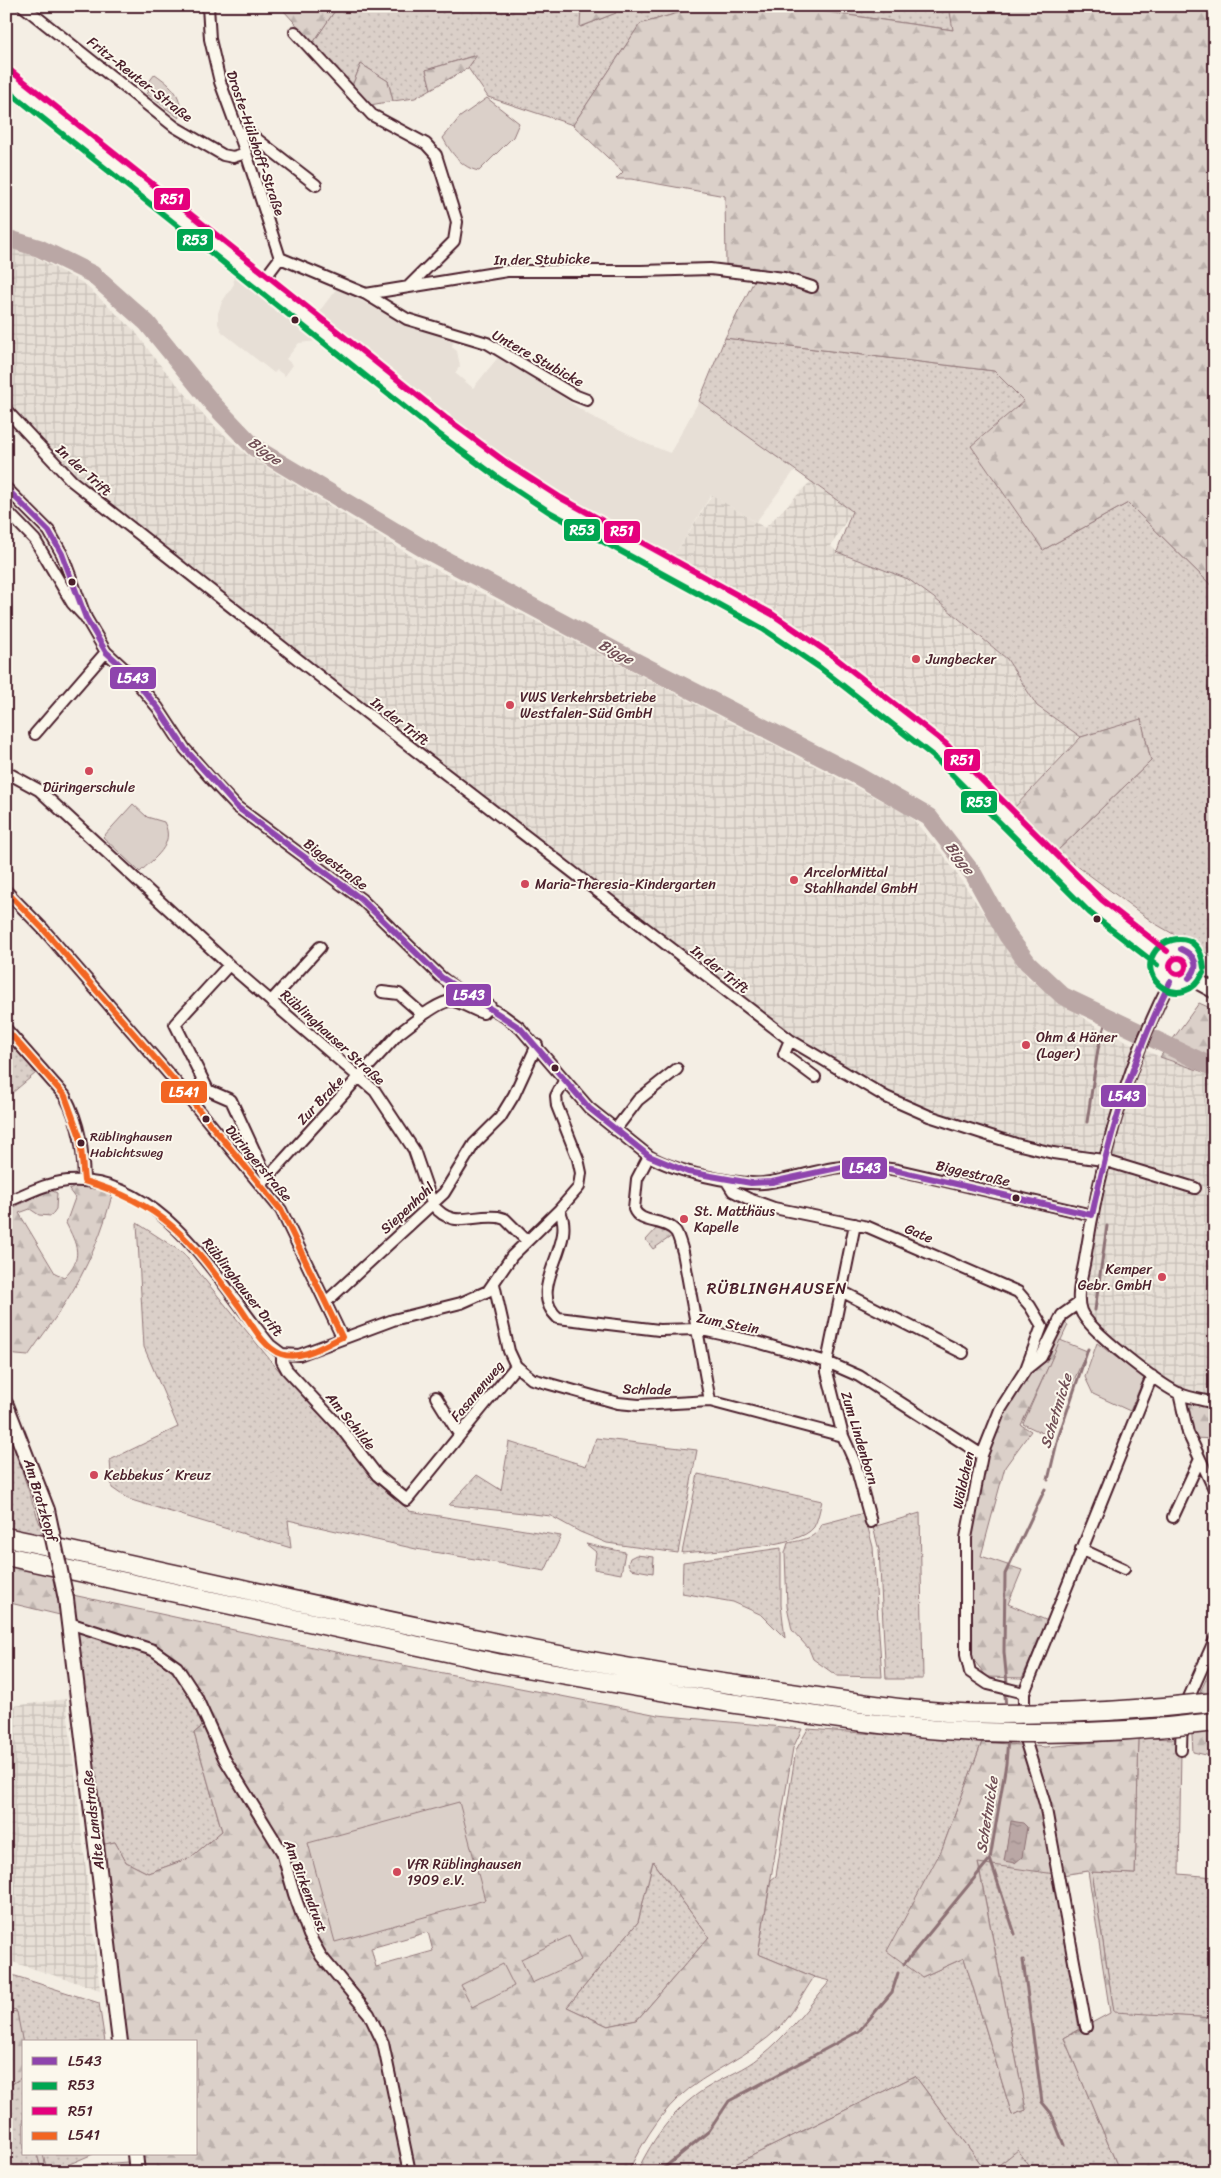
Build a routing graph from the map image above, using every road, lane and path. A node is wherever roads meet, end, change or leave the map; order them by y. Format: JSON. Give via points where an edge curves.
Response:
{"nodes":[{"id":1,"x":23,"y":6,"type":"edge"},
{"id":2,"x":208,"y":6,"type":"edge"},
{"id":3,"x":295,"y":32,"type":"dead end"},
{"id":4,"x":6,"y":78,"type":"edge"},
{"id":5,"x":239,"y":133,"type":"junction"},
{"id":6,"x":246,"y":154,"type":"junction"},
{"id":7,"x":316,"y":185,"type":"dead end"},
{"id":8,"x":280,"y":258,"type":"junction"},
{"id":9,"x":262,"y":282,"type":"junction"},
{"id":10,"x":408,"y":287,"type":"junction"},
{"id":11,"x":812,"y":287,"type":"dead end"},
{"id":12,"x":366,"y":294,"type":"junction"},
{"id":13,"x":587,"y":400,"type":"dead end"},
{"id":14,"x":6,"y":410,"type":"edge"},
{"id":15,"x":6,"y":488,"type":"edge"},
{"id":16,"x":6,"y":510,"type":"edge"},
{"id":17,"x":86,"y":618,"type":"junction"},
{"id":18,"x":106,"y":652,"type":"junction"},
{"id":19,"x":35,"y":734,"type":"dead end"},
{"id":20,"x":6,"y":772,"type":"edge"},
{"id":21,"x":6,"y":892,"type":"edge"},
{"id":22,"x":320,"y":947,"type":"dead end"},
{"id":23,"x":1162,"y":958,"type":"junction"},
{"id":24,"x":229,"y":964,"type":"junction"},
{"id":25,"x":1191,"y":978,"type":"junction"},
{"id":26,"x":1170,"y":982,"type":"junction"},
{"id":27,"x":1215,"y":991,"type":"edge"},
{"id":28,"x":382,"y":992,"type":"dead end"},
{"id":29,"x":272,"y":1000,"type":"junction"},
{"id":30,"x":490,"y":1006,"type":"junction"},
{"id":31,"x":423,"y":1015,"type":"junction"},
{"id":32,"x":6,"y":1029,"type":"edge"},
{"id":33,"x":790,"y":1040,"type":"junction"},
{"id":34,"x":537,"y":1045,"type":"junction"},
{"id":35,"x":676,"y":1069,"type":"dead end"},
{"id":36,"x":360,"y":1077,"type":"junction"},
{"id":37,"x":815,"y":1078,"type":"dead end"},
{"id":38,"x":564,"y":1081,"type":"junction"},
{"id":39,"x":615,"y":1130,"type":"junction"},
{"id":40,"x":649,"y":1156,"type":"junction"},
{"id":41,"x":1103,"y":1160,"type":"junction"},
{"id":42,"x":726,"y":1180,"type":"junction"},
{"id":43,"x":84,"y":1181,"type":"junction"},
{"id":44,"x":264,"y":1181,"type":"junction"},
{"id":45,"x":1195,"y":1188,"type":"dead end"},
{"id":46,"x":6,"y":1202,"type":"edge"},
{"id":47,"x":433,"y":1205,"type":"junction"},
{"id":48,"x":559,"y":1210,"type":"junction"},
{"id":49,"x":1092,"y":1215,"type":"junction"},
{"id":50,"x":855,"y":1224,"type":"junction"},
{"id":51,"x":528,"y":1241,"type":"junction"},
{"id":52,"x":494,"y":1284,"type":"junction"},
{"id":53,"x":841,"y":1291,"type":"junction"},
{"id":54,"x":326,"y":1302,"type":"junction"},
{"id":55,"x":1079,"y":1303,"type":"junction"},
{"id":56,"x":698,"y":1329,"type":"junction"},
{"id":57,"x":342,"y":1337,"type":"junction"},
{"id":58,"x":963,"y":1353,"type":"dead end"},
{"id":59,"x":282,"y":1354,"type":"junction"},
{"id":60,"x":827,"y":1362,"type":"junction"},
{"id":61,"x":516,"y":1366,"type":"junction"},
{"id":62,"x":1026,"y":1369,"type":"junction"},
{"id":63,"x":1152,"y":1376,"type":"junction"},
{"id":64,"x":1179,"y":1393,"type":"junction"},
{"id":65,"x":436,"y":1396,"type":"dead end"},
{"id":66,"x":710,"y":1401,"type":"junction"},
{"id":67,"x":1215,"y":1403,"type":"edge"},
{"id":68,"x":6,"y":1405,"type":"edge"},
{"id":69,"x":459,"y":1434,"type":"junction"},
{"id":70,"x":842,"y":1436,"type":"junction"},
{"id":71,"x":982,"y":1455,"type":"junction"},
{"id":72,"x":1200,"y":1459,"type":"junction"},
{"id":73,"x":1215,"y":1491,"type":"edge"},
{"id":74,"x":407,"y":1500,"type":"joint"},
{"id":75,"x":1173,"y":1517,"type":"dead end"},
{"id":76,"x":871,"y":1522,"type":"dead end"},
{"id":77,"x":6,"y":1537,"type":"edge"},
{"id":78,"x":1081,"y":1549,"type":"junction"},
{"id":79,"x":6,"y":1556,"type":"edge"},
{"id":80,"x":1124,"y":1569,"type":"dead end"},
{"id":81,"x":66,"y":1598,"type":"joint"},
{"id":82,"x":69,"y":1623,"type":"junction"},
{"id":83,"x":1215,"y":1639,"type":"edge"},
{"id":84,"x":1024,"y":1693,"type":"junction"},
{"id":85,"x":1215,"y":1702,"type":"edge"},
{"id":86,"x":1215,"y":1722,"type":"edge"},
{"id":87,"x":1182,"y":1750,"type":"dead end"},
{"id":88,"x":1086,"y":2027,"type":"dead end"},
{"id":89,"x":120,"y":2040,"type":"edge"},
{"id":90,"x":135,"y":2156,"type":"edge"},
{"id":91,"x":137,"y":2172,"type":"edge"},
{"id":92,"x":410,"y":2172,"type":"edge"}],
"edges":[{"from":1,"to":6,"type":"street","name":"Fritz-Reuter-Straße","via":[[175,127],[222,155]]},
{"from":2,"to":5,"type":"street","name":"Droste-Hülshoff-Straße","via":[[210,39],[220,82]]},
{"from":3,"to":10,"type":"street","via":[[372,115],[426,144],[436,155],[457,222],[454,241]]},
{"from":4,"to":9,"type":"main road"},
{"from":5,"to":6,"type":"street","name":"Droste-Hülshoff-Straße"},
{"from":5,"to":7,"type":"street","via":[[249,133]]},
{"from":6,"to":8,"type":"street","name":"Droste-Hülshoff-Straße"},
{"from":8,"to":9,"type":"street"},
{"from":8,"to":12,"type":"street"},
{"from":9,"to":23,"type":"main road","via":[[503,472],[602,532],[768,622],[824,660],[939,749],[1096,908]]},
{"from":10,"to":11,"type":"street","name":"In der Stubicke","via":[[507,271],[710,269],[784,278]]},
{"from":10,"to":12,"type":"street","name":"In der Stubicke"},
{"from":12,"to":13,"type":"street","name":"Untere Stubicke","via":[[407,319],[487,344]]},
{"from":14,"to":33,"type":"street","name":"In der Trift","via":[[72,482]]},
{"from":15,"to":17,"type":"street","name":"Biggestraße","via":[[49,530],[65,561]]},
{"from":16,"to":17,"type":"street","name":"Biggestraße","via":[[35,540],[72,603]]},
{"from":17,"to":18,"type":"street","name":"Biggestraße"},
{"from":18,"to":19,"type":"street"},
{"from":18,"to":30,"type":"street","name":"Biggestraße","via":[[130,674],[186,749],[237,806],[361,898],[447,981]]},
{"from":20,"to":24,"type":"street","name":"Rüblinghauser Straße","via":[[39,790]]},
{"from":21,"to":44,"type":"street","name":"Düringerstraße","via":[[44,930]]},
{"from":22,"to":29,"type":"street"},
{"from":23,"to":25,"type":"main road","via":[[1174,948],[1186,950],[1196,965]]},
{"from":23,"to":26,"type":"main road","via":[[1161,972]]},
{"from":24,"to":29,"type":"street","name":"Rüblinghauser Straße"},
{"from":24,"to":44,"type":"street","name":"Düringerstraße","via":[[174,1024],[208,1090],[231,1100]]},
{"from":25,"to":26,"type":"main road","via":[[1180,984]]},
{"from":25,"to":27,"type":"main road"},
{"from":26,"to":41,"type":"street","via":[[1135,1058]]},
{"from":28,"to":31,"type":"street","via":[[399,994]]},
{"from":29,"to":36,"type":"street","name":"Rüblinghauser Straße"},
{"from":30,"to":31,"type":"street","name":"Zur Brake","via":[[483,1013],[450,1001]]},
{"from":30,"to":34,"type":"street","name":"Biggestraße"},
{"from":31,"to":36,"type":"street","name":"Zur Brake","via":[[398,1034]]},
{"from":32,"to":43,"type":"street","via":[[65,1096],[83,1147]]},
{"from":33,"to":37,"type":"street","via":[[784,1054]]},
{"from":33,"to":41,"type":"street","name":"In der Trift","via":[[886,1096],[929,1116],[1026,1146]]},
{"from":34,"to":38,"type":"street","name":"Biggestraße"},
{"from":34,"to":47,"type":"street","name":"Siepenhohl","via":[[500,1118],[474,1144],[451,1184]]},
{"from":35,"to":39,"type":"street","via":[[638,1100]]},
{"from":36,"to":44,"type":"street","name":"Zur Brake"},
{"from":36,"to":47,"type":"street","name":"Rüblinghauser Straße","via":[[375,1091],[414,1150]]},
{"from":38,"to":39,"type":"street","name":"Biggestraße"},
{"from":38,"to":48,"type":"street","name":"Rüblinghauser Drift","via":[[556,1096],[557,1106],[581,1173],[579,1187]]},
{"from":39,"to":40,"type":"street","name":"Biggestraße"},
{"from":40,"to":42,"type":"street","name":"Biggestraße"},
{"from":40,"to":56,"type":"street","via":[[636,1179],[634,1209],[641,1217],[665,1224],[675,1232],[683,1252]]},
{"from":41,"to":45,"type":"street","name":"In der Trift"},
{"from":41,"to":49,"type":"street"},
{"from":42,"to":49,"type":"street","name":"Biggestraße","via":[[764,1183],[836,1168],[873,1166]]},
{"from":42,"to":50,"type":"street","name":"Gate","via":[[733,1191],[774,1208]]},
{"from":43,"to":46,"type":"street","name":"Rüblinghauser Drift","via":[[50,1184]]},
{"from":43,"to":59,"type":"street","name":"Rüblinghauser Drift","via":[[123,1192],[153,1209],[178,1229],[210,1265],[270,1346]]},
{"from":44,"to":54,"type":"street","name":"Düringerstraße","via":[[282,1210]]},
{"from":47,"to":51,"type":"street","via":[[451,1219],[491,1216],[504,1219]]},
{"from":47,"to":54,"type":"street","name":"Siepenhohl"},
{"from":48,"to":51,"type":"street","name":"Rüblinghauser Drift"},
{"from":48,"to":56,"type":"street","name":"Zum Stein","via":[[564,1220],[563,1234],[546,1301],[558,1318],[658,1330]]},
{"from":49,"to":55,"type":"street"},
{"from":50,"to":53,"type":"street","name":"Zum Lindenborn"},
{"from":50,"to":62,"type":"street","name":"Gate","via":[[1018,1292],[1042,1326]]},
{"from":51,"to":52,"type":"street","name":"Rüblinghauser Drift","via":[[512,1256]]},
{"from":52,"to":57,"type":"street","name":"Rüblinghauser Drift","via":[[488,1291],[468,1300]]},
{"from":52,"to":61,"type":"street","via":[[504,1335]]},
{"from":53,"to":58,"type":"street"},
{"from":53,"to":60,"type":"street","name":"Zum Lindenborn"},
{"from":54,"to":57,"type":"street","name":"Düringerstraße"},
{"from":55,"to":62,"type":"street","name":"Wäldchen","via":[[1062,1316],[1041,1357]]},
{"from":55,"to":63,"type":"street","via":[[1085,1319]]},
{"from":56,"to":60,"type":"street","name":"Zum Stein"},
{"from":56,"to":66,"type":"street"},
{"from":57,"to":59,"type":"street","name":"Rüblinghauser Drift","via":[[299,1355]]},
{"from":59,"to":74,"type":"street","name":"Am Schilde","via":[[287,1370],[341,1428],[377,1475]]},
{"from":60,"to":70,"type":"street","name":"Zum Lindenborn"},
{"from":60,"to":71,"type":"street","name":"Zum Stein","via":[[858,1376]]},
{"from":61,"to":66,"type":"street","name":"Schlade","via":[[540,1382],[618,1403],[648,1405]]},
{"from":61,"to":69,"type":"street","name":"Fasanenweg"},
{"from":62,"to":71,"type":"street","name":"Wäldchen","via":[[1000,1410]]},
{"from":63,"to":64,"type":"street"},
{"from":63,"to":78,"type":"street"},
{"from":64,"to":67,"type":"street"},
{"from":64,"to":72,"type":"street","via":[[1184,1422]]},
{"from":65,"to":69,"type":"street","name":"Fasanenweg"},
{"from":66,"to":70,"type":"street","name":"Schlade"},
{"from":68,"to":81,"type":"main road","name":"Am Bratzkopf","bridge":true,"via":[[47,1510]]},
{"from":69,"to":74,"type":"street","name":"Fasanenweg"},
{"from":70,"to":76,"type":"street","name":"Zum Lindenborn","via":[[855,1463]]},
{"from":71,"to":84,"type":"street","name":"Wäldchen","via":[[966,1538],[966,1655],[970,1672],[988,1684]]},
{"from":72,"to":73,"type":"street"},
{"from":72,"to":75,"type":"street"},
{"from":77,"to":85,"type":"highway","bridge":true,"via":[[505,1645],[736,1685],[910,1708],[998,1714],[1141,1710]]},
{"from":78,"to":80,"type":"street"},
{"from":78,"to":84,"type":"street"},
{"from":79,"to":86,"type":"highway","bridge":true,"via":[[497,1663],[859,1722],[998,1733],[1150,1730]]},
{"from":81,"to":82,"type":"main road","name":"Alte Landstraße"},
{"from":82,"to":89,"type":"main road","name":"Alte Landstraße"},
{"from":82,"to":92,"type":"street","name":"Am Birkendrust","via":[[153,1650],[177,1667],[187,1681],[224,1758],[282,1852],[300,1911],[321,1956],[377,2028]]},
{"from":83,"to":87,"type":"street","via":[[1182,1713]]},
{"from":84,"to":88,"type":"street","via":[[1024,1736],[1045,1804]]},
{"from":90,"to":91,"type":"main road"}]}
